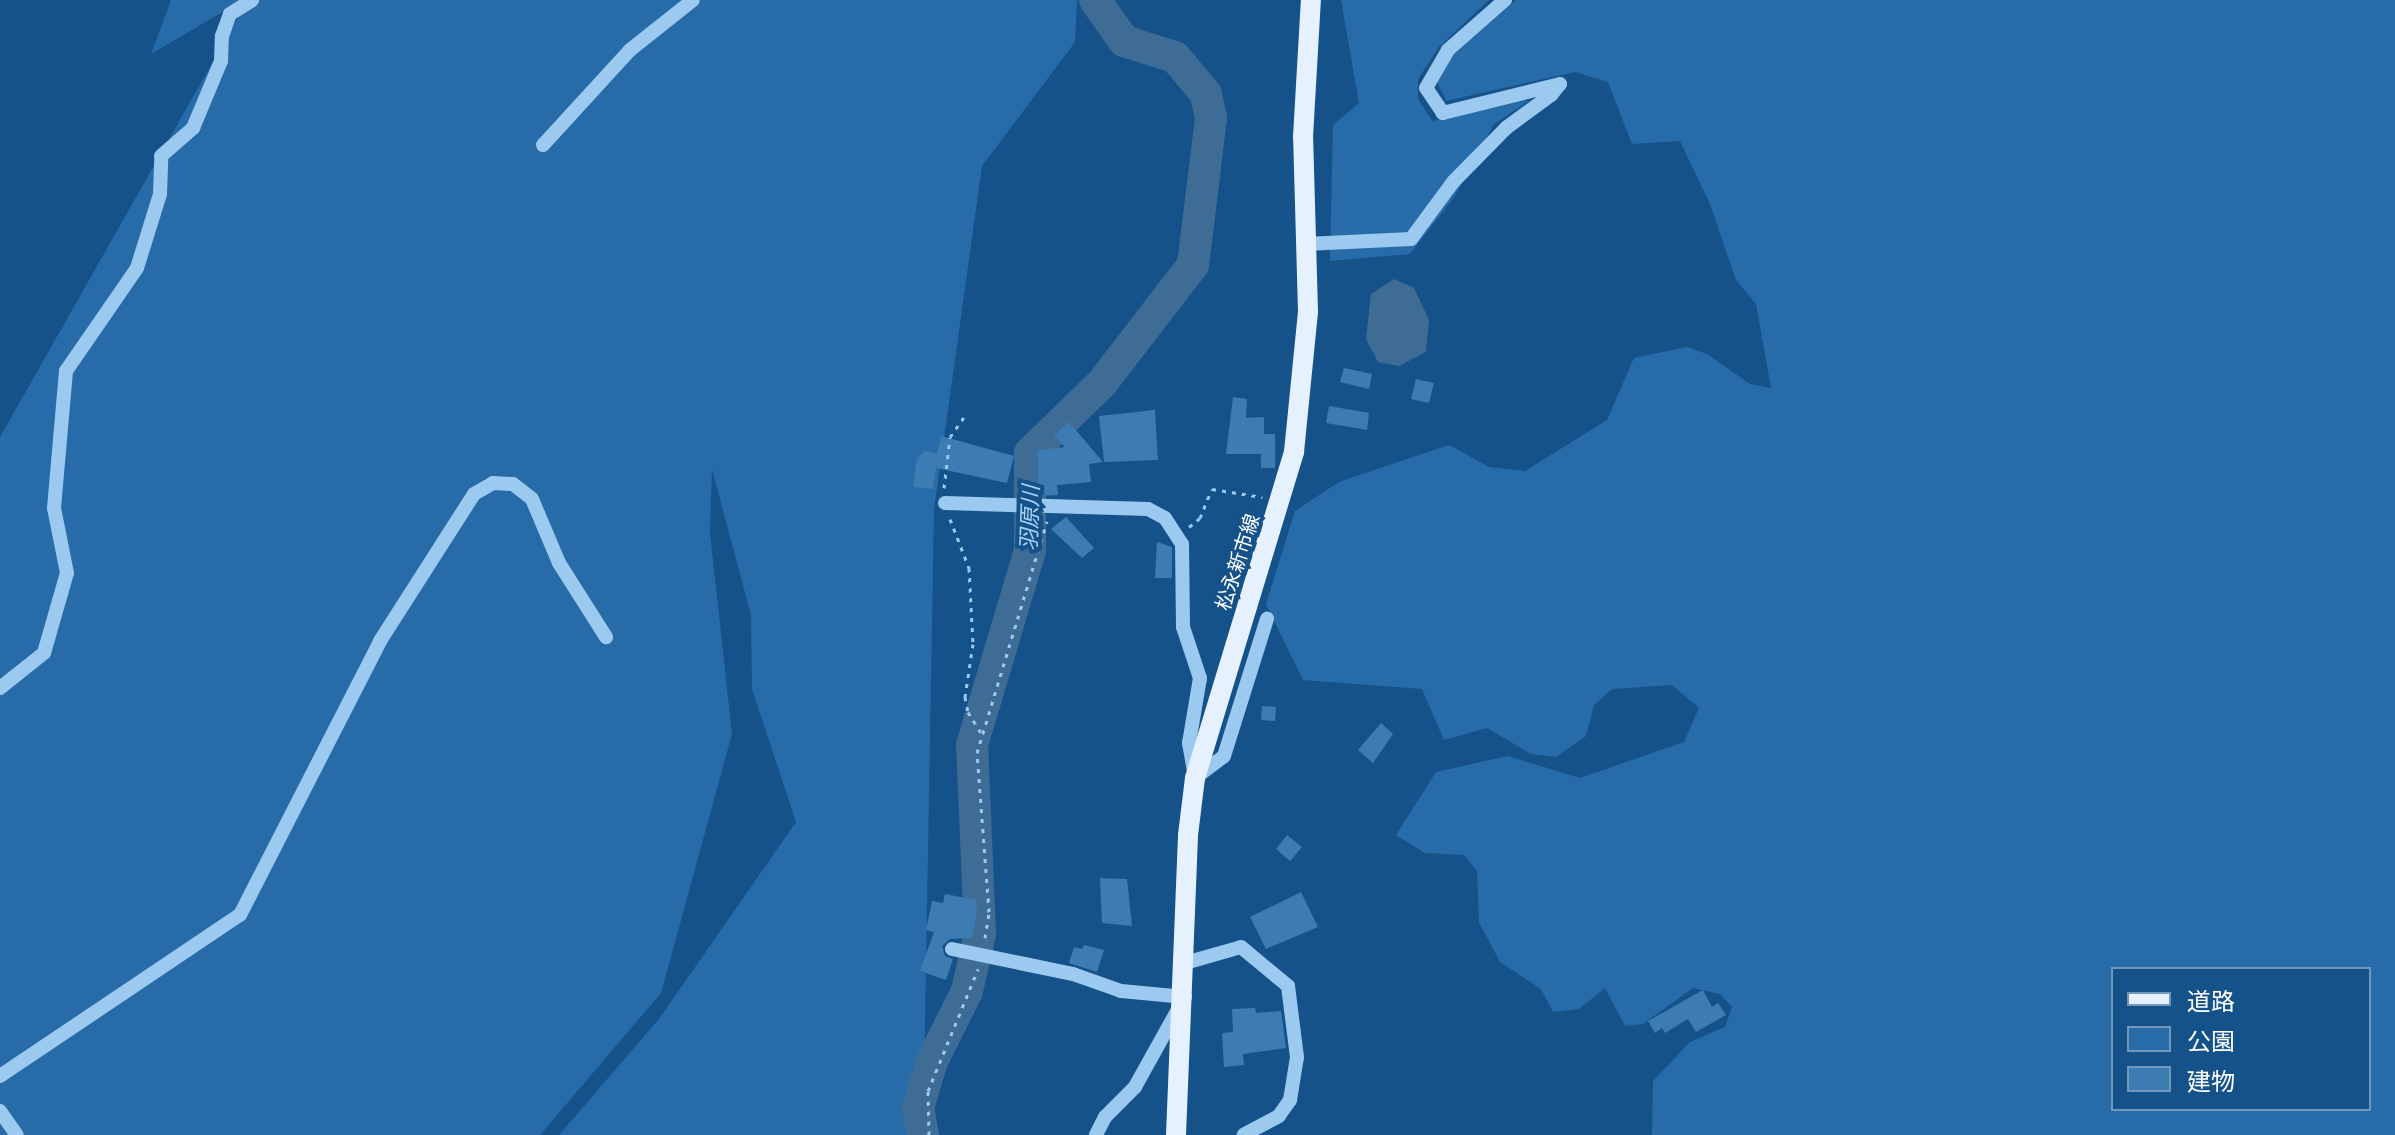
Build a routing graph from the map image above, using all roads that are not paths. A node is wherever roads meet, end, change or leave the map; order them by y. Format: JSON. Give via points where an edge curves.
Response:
{"nodes":[{"id":1,"x":252,"y":0,"type":"edge"},
{"id":2,"x":693,"y":0,"type":"edge"},
{"id":3,"x":1311,"y":0,"type":"edge"},
{"id":4,"x":1505,"y":0,"type":"edge"},
{"id":5,"x":543,"y":145,"type":"dead end"},
{"id":6,"x":1306,"y":244,"type":"junction"},
{"id":7,"x":945,"y":503,"type":"road end"},
{"id":8,"x":1267,"y":619,"type":"dead end"},
{"id":9,"x":606,"y":637,"type":"dead end"},
{"id":10,"x":0,"y":688,"type":"edge"},
{"id":11,"x":1195,"y":778,"type":"junction"},
{"id":12,"x":952,"y":949,"type":"dead end"},
{"id":13,"x":1185,"y":963,"type":"junction"},
{"id":14,"x":1185,"y":997,"type":"junction"},
{"id":15,"x":0,"y":1076,"type":"edge"},
{"id":16,"x":0,"y":1111,"type":"edge"},
{"id":17,"x":17,"y":1135,"type":"edge"},
{"id":18,"x":1096,"y":1135,"type":"edge"},
{"id":19,"x":1176,"y":1135,"type":"edge"},
{"id":20,"x":1244,"y":1135,"type":"edge"}],
"edges":[{"from":1,"to":10,"type":"street","via":[[230,14],[221,61],[193,128],[161,156],[160,194],[137,268],[66,371],[54,508],[67,573],[44,653]]},
{"from":2,"to":5,"type":"street","via":[[630,50]]},
{"from":3,"to":6,"type":"main road","name":"松永新市線","via":[[1303,137]]},
{"from":4,"to":6,"type":"street","via":[[1448,50],[1426,88],[1443,113],[1560,84],[1506,128],[1453,182],[1411,239]]},
{"from":6,"to":11,"type":"main road","name":"松永新市線","via":[[1308,312],[1294,452]]},
{"from":7,"to":11,"type":"street","via":[[1148,509],[1171,527],[1182,544],[1183,627],[1200,678],[1189,743]]},
{"from":8,"to":11,"type":"street","via":[[1224,756]]},
{"from":9,"to":15,"type":"street","via":[[559,563],[532,499],[513,484],[493,483],[474,494],[380,641],[240,915]]},
{"from":11,"to":13,"type":"main road","name":"松永新市線"},
{"from":12,"to":14,"type":"street","via":[[1073,974],[1121,991]]},
{"from":13,"to":14,"type":"main road","name":"松永新市線"},
{"from":13,"to":20,"type":"street","via":[[1241,947],[1288,986],[1297,1057],[1290,1100],[1279,1116]]},
{"from":14,"to":18,"type":"street","via":[[1135,1087],[1105,1117]]},
{"from":14,"to":19,"type":"main road","name":"松永新市線"},
{"from":16,"to":17,"type":"street"}]}
